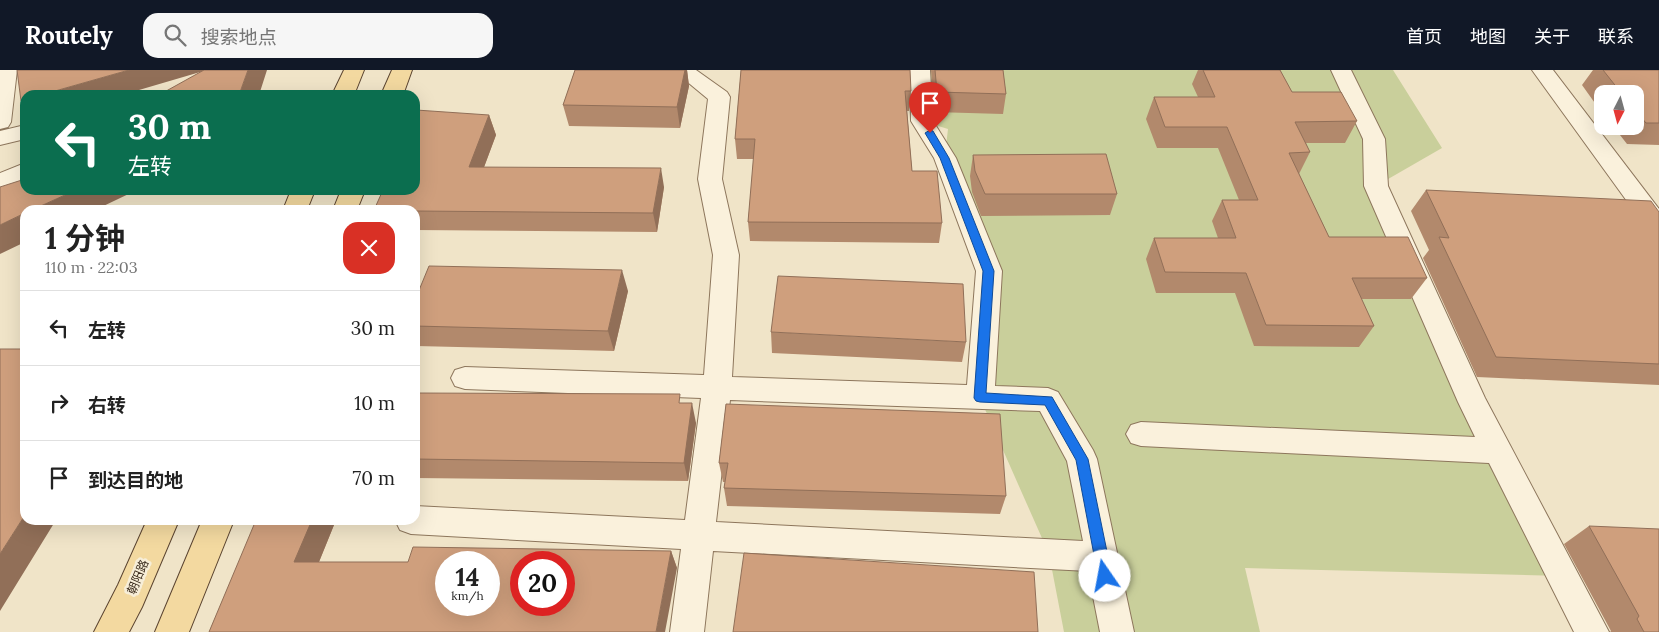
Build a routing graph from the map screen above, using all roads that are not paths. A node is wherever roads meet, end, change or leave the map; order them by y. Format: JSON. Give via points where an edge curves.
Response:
{"nodes":[{"id":1,"x":354,"y":70,"type":"edge"},
{"id":2,"x":402,"y":70,"type":"edge"},
{"id":3,"x":683,"y":70,"type":"edge"},
{"id":4,"x":920,"y":70,"type":"edge"},
{"id":5,"x":1341,"y":70,"type":"edge"},
{"id":6,"x":1542,"y":70,"type":"edge"},
{"id":7,"x":10,"y":71,"type":"edge"},
{"id":8,"x":345,"y":90,"type":"edge"},
{"id":9,"x":394,"y":90,"type":"edge"},
{"id":10,"x":0,"y":122,"type":"edge"},
{"id":11,"x":20,"y":133,"type":"edge"},
{"id":12,"x":0,"y":138,"type":"edge"},
{"id":13,"x":20,"y":173,"type":"edge"},
{"id":14,"x":0,"y":182,"type":"edge"},
{"id":15,"x":1659,"y":227,"type":"edge"},
{"id":16,"x":465,"y":378,"type":"dead end"},
{"id":17,"x":717,"y":388,"type":"junction"},
{"id":18,"x":980,"y":398,"type":"junction"},
{"id":19,"x":1141,"y":434,"type":"dead end"},
{"id":20,"x":1497,"y":451,"type":"junction"},
{"id":21,"x":420,"y":520,"type":"edge"},
{"id":22,"x":160,"y":525,"type":"edge"},
{"id":23,"x":216,"y":525,"type":"edge"},
{"id":24,"x":699,"y":535,"type":"junction"},
{"id":25,"x":1101,"y":557,"type":"junction"},
{"id":26,"x":110,"y":632,"type":"edge"},
{"id":27,"x":172,"y":632,"type":"edge"},
{"id":28,"x":686,"y":632,"type":"edge"},
{"id":29,"x":1117,"y":632,"type":"edge"},
{"id":30,"x":1592,"y":632,"type":"edge"}],
"edges":[{"from":1,"to":8,"type":"main road"},
{"from":2,"to":9,"type":"main road"},
{"from":3,"to":17,"type":"lane","via":[[719,97],[710,180],[726,255]]},
{"from":4,"to":18,"type":"lane","via":[[922,121],[945,158],[989,271]]},
{"from":5,"to":20,"type":"lane","via":[[1374,140],[1376,186]]},
{"from":6,"to":15,"type":"lane"},
{"from":7,"to":10,"type":"lane"},
{"from":11,"to":12,"type":"lane"},
{"from":13,"to":14,"type":"lane"},
{"from":16,"to":17,"type":"lane"},
{"from":17,"to":18,"type":"lane"},
{"from":17,"to":24,"type":"lane"},
{"from":18,"to":25,"type":"lane","via":[[1048,400],[1082,459]]},
{"from":19,"to":20,"type":"lane"},
{"from":20,"to":30,"type":"lane"},
{"from":21,"to":24,"type":"lane"},
{"from":22,"to":26,"type":"main road","name":"朝阳路","via":[[130,596]]},
{"from":23,"to":27,"type":"main road"},
{"from":24,"to":25,"type":"lane"},
{"from":24,"to":28,"type":"lane"},
{"from":25,"to":29,"type":"lane"}]}
